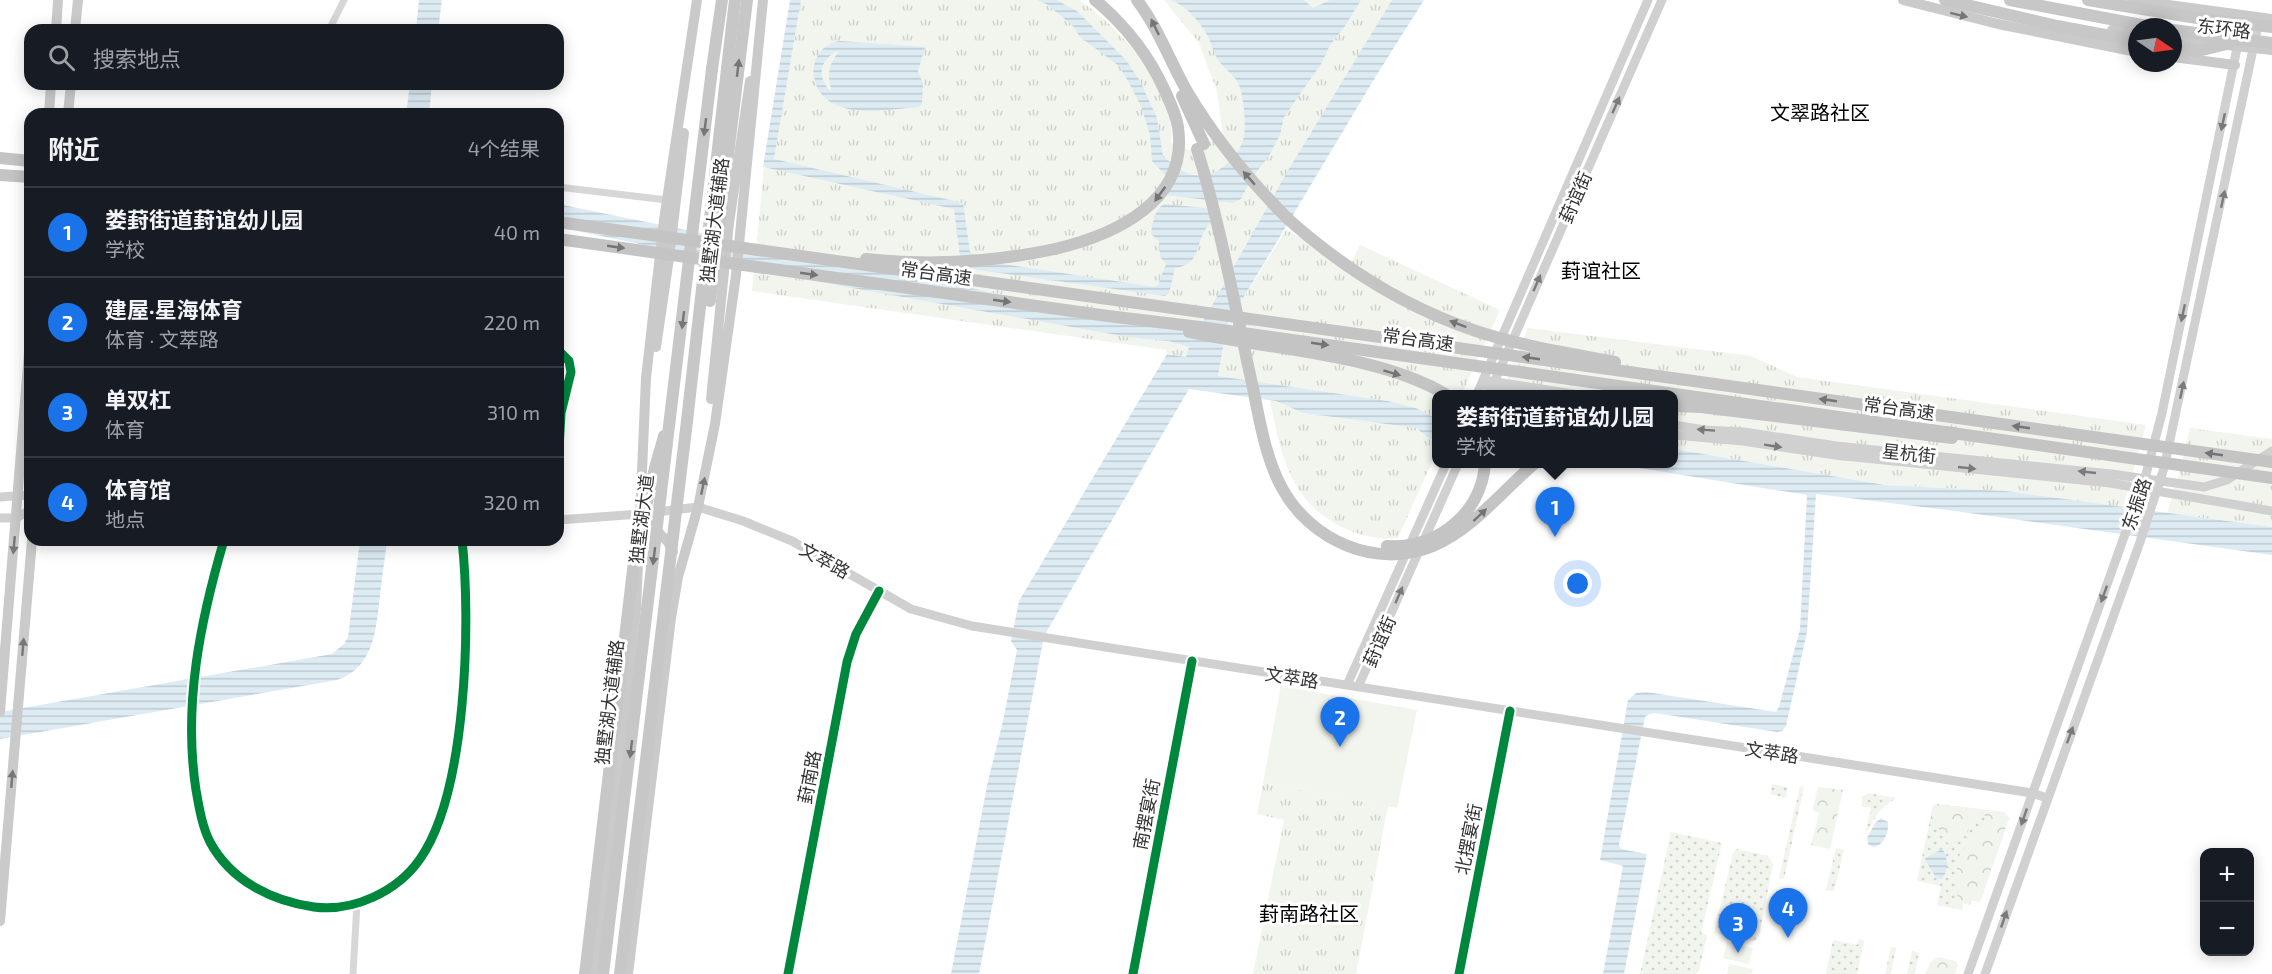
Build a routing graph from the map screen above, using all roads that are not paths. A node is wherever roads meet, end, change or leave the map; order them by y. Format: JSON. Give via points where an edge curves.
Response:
{"nodes":[{"id":1,"x":58,"y":0,"type":"edge"},
{"id":2,"x":78,"y":0,"type":"edge"},
{"id":3,"x":344,"y":0,"type":"edge"},
{"id":4,"x":697,"y":0,"type":"edge"},
{"id":5,"x":721,"y":0,"type":"edge"},
{"id":6,"x":735,"y":0,"type":"edge"},
{"id":7,"x":747,"y":0,"type":"edge"},
{"id":8,"x":764,"y":0,"type":"edge"},
{"id":9,"x":1095,"y":0,"type":"edge"},
{"id":10,"x":1137,"y":0,"type":"edge"},
{"id":11,"x":1648,"y":0,"type":"edge"},
{"id":12,"x":1662,"y":0,"type":"edge"},
{"id":13,"x":1903,"y":0,"type":"edge"},
{"id":14,"x":1945,"y":0,"type":"edge"},
{"id":15,"x":1968,"y":0,"type":"edge"},
{"id":16,"x":2010,"y":0,"type":"edge"},
{"id":17,"x":2088,"y":0,"type":"edge"},
{"id":18,"x":2132,"y":0,"type":"edge"},
{"id":19,"x":2243,"y":16,"type":"junction"},
{"id":20,"x":2259,"y":18,"type":"junction"},
{"id":21,"x":2272,"y":19,"type":"edge"},
{"id":22,"x":2061,"y":21,"type":"junction"},
{"id":23,"x":2128,"y":22,"type":"edge"},
{"id":24,"x":56,"y":24,"type":"edge"},
{"id":25,"x":75,"y":24,"type":"edge"},
{"id":26,"x":332,"y":24,"type":"edge"},
{"id":27,"x":2272,"y":27,"type":"edge"},
{"id":28,"x":2120,"y":32,"type":"junction"},
{"id":29,"x":2182,"y":32,"type":"edge"},
{"id":30,"x":2128,"y":33,"type":"edge"},
{"id":31,"x":693,"y":34,"type":"junction"},
{"id":32,"x":2054,"y":36,"type":"junction"},
{"id":33,"x":2128,"y":36,"type":"edge"},
{"id":34,"x":2128,"y":40,"type":"edge"},
{"id":35,"x":2182,"y":40,"type":"edge"},
{"id":36,"x":2241,"y":43,"type":"junction"},
{"id":37,"x":2272,"y":43,"type":"edge"},
{"id":38,"x":2182,"y":48,"type":"edge"},
{"id":39,"x":2254,"y":49,"type":"junction"},
{"id":40,"x":2128,"y":50,"type":"edge"},
{"id":41,"x":2272,"y":50,"type":"edge"},
{"id":42,"x":757,"y":52,"type":"junction"},
{"id":43,"x":1167,"y":52,"type":"junction"},
{"id":44,"x":2182,"y":58,"type":"edge"},
{"id":45,"x":1152,"y":63,"type":"junction"},
{"id":46,"x":2235,"y":65,"type":"junction"},
{"id":47,"x":51,"y":90,"type":"edge"},
{"id":48,"x":70,"y":90,"type":"edge"},
{"id":49,"x":49,"y":108,"type":"edge"},
{"id":50,"x":69,"y":108,"type":"edge"},
{"id":51,"x":1200,"y":147,"type":"junction"},
{"id":52,"x":0,"y":158,"type":"edge"},
{"id":53,"x":24,"y":160,"type":"edge"},
{"id":54,"x":0,"y":175,"type":"edge"},
{"id":55,"x":24,"y":177,"type":"edge"},
{"id":56,"x":564,"y":189,"type":"edge"},
{"id":57,"x":667,"y":200,"type":"junction"},
{"id":58,"x":669,"y":221,"type":"junction"},
{"id":59,"x":564,"y":223,"type":"edge"},
{"id":60,"x":564,"y":223,"type":"edge"},
{"id":61,"x":564,"y":239,"type":"edge"},
{"id":62,"x":1108,"y":316,"type":"junction"},
{"id":63,"x":564,"y":356,"type":"edge"},
{"id":64,"x":1483,"y":382,"type":"junction"},
{"id":65,"x":1719,"y":384,"type":"junction"},
{"id":66,"x":1492,"y":388,"type":"edge"},
{"id":67,"x":1436,"y":390,"type":"edge"},
{"id":68,"x":1479,"y":390,"type":"edge"},
{"id":69,"x":1519,"y":390,"type":"edge"},
{"id":70,"x":1646,"y":390,"type":"edge"},
{"id":71,"x":1678,"y":394,"type":"edge"},
{"id":72,"x":564,"y":401,"type":"edge"},
{"id":73,"x":673,"y":403,"type":"junction"},
{"id":74,"x":1678,"y":406,"type":"edge"},
{"id":75,"x":24,"y":412,"type":"edge"},
{"id":76,"x":1678,"y":426,"type":"edge"},
{"id":77,"x":1678,"y":435,"type":"edge"},
{"id":78,"x":2043,"y":446,"type":"junction"},
{"id":79,"x":2272,"y":451,"type":"edge"},
{"id":80,"x":2272,"y":462,"type":"edge"},
{"id":81,"x":707,"y":465,"type":"junction"},
{"id":82,"x":1444,"y":468,"type":"edge"},
{"id":83,"x":1456,"y":468,"type":"edge"},
{"id":84,"x":1484,"y":468,"type":"edge"},
{"id":85,"x":1530,"y":468,"type":"edge"},
{"id":86,"x":2145,"y":478,"type":"junction"},
{"id":87,"x":2272,"y":478,"type":"edge"},
{"id":88,"x":2158,"y":486,"type":"junction"},
{"id":89,"x":2143,"y":488,"type":"junction"},
{"id":90,"x":24,"y":496,"type":"edge"},
{"id":91,"x":0,"y":497,"type":"edge"},
{"id":92,"x":17,"y":497,"type":"junction"},
{"id":93,"x":699,"y":507,"type":"junction"},
{"id":94,"x":2272,"y":511,"type":"edge"},
{"id":95,"x":24,"y":513,"type":"edge"},
{"id":96,"x":640,"y":514,"type":"junction"},
{"id":97,"x":0,"y":518,"type":"edge"},
{"id":98,"x":16,"y":518,"type":"junction"},
{"id":99,"x":564,"y":520,"type":"edge"},
{"id":100,"x":672,"y":542,"type":"junction"},
{"id":101,"x":31,"y":546,"type":"edge"},
{"id":102,"x":223,"y":546,"type":"edge"},
{"id":103,"x":462,"y":546,"type":"edge"},
{"id":104,"x":678,"y":577,"type":"junction"},
{"id":105,"x":879,"y":591,"type":"junction"},
{"id":106,"x":1192,"y":661,"type":"junction"},
{"id":107,"x":1347,"y":685,"type":"junction"},
{"id":108,"x":1358,"y":687,"type":"junction"},
{"id":109,"x":1,"y":705,"type":"edge"},
{"id":110,"x":1510,"y":711,"type":"junction"},
{"id":111,"x":0,"y":712,"type":"edge"},
{"id":112,"x":2032,"y":793,"type":"junction"},
{"id":113,"x":2047,"y":798,"type":"junction"},
{"id":114,"x":603,"y":894,"type":"junction"},
{"id":115,"x":357,"y":903,"type":"junction"},
{"id":116,"x":592,"y":916,"type":"junction"},
{"id":117,"x":0,"y":921,"type":"edge"},
{"id":118,"x":598,"y":938,"type":"junction"},
{"id":119,"x":353,"y":974,"type":"edge"},
{"id":120,"x":585,"y":974,"type":"edge"},
{"id":121,"x":594,"y":974,"type":"edge"},
{"id":122,"x":603,"y":974,"type":"edge"},
{"id":123,"x":608,"y":974,"type":"edge"},
{"id":124,"x":620,"y":974,"type":"edge"},
{"id":125,"x":628,"y":974,"type":"edge"},
{"id":126,"x":788,"y":974,"type":"edge"},
{"id":127,"x":1132,"y":974,"type":"edge"},
{"id":128,"x":1459,"y":974,"type":"edge"},
{"id":129,"x":1968,"y":974,"type":"edge"},
{"id":130,"x":1985,"y":974,"type":"edge"}],
"edges":[{"from":1,"to":24,"type":"main road"},
{"from":2,"to":25,"type":"main road"},
{"from":3,"to":26,"type":"street"},
{"from":4,"to":31,"type":"main road","name":"独墅湖大道辅路"},
{"from":5,"to":73,"type":"highway","name":"独墅湖大道","one_way":true,"bridge":true},
{"from":6,"to":100,"type":"highway","name":"独墅湖大道","bridge":true},
{"from":100,"to":7,"type":"highway","one_way":true,"bridge":true,"via":[[693,438]]},
{"from":8,"to":42,"type":"main road","name":"独墅湖大道辅路"},
{"from":9,"to":45,"type":"highway"},
{"from":43,"to":10,"type":"highway","one_way":true},
{"from":11,"to":64,"type":"main road","name":"葑谊街"},
{"from":66,"to":12,"type":"main road","name":"葑谊街","one_way":true},
{"from":13,"to":32,"type":"main road","one_way":true},
{"from":14,"to":34,"type":"highway","bridge":true},
{"from":15,"to":22,"type":"main road"},
{"from":16,"to":23,"type":"highway"},
{"from":17,"to":27,"type":"highway","bridge":true},
{"from":18,"to":19,"type":"main road","name":"东环路"},
{"from":19,"to":20,"type":"main road","name":"东环路"},
{"from":19,"to":36,"type":"main road","name":"东振路"},
{"from":20,"to":21,"type":"main road","name":"东环路"},
{"from":20,"to":39,"type":"main road","name":"东振路"},
{"from":22,"to":28,"type":"main road"},
{"from":22,"to":32,"type":"main road"},
{"from":28,"to":30,"type":"main road"},
{"from":28,"to":33,"type":"main road"},
{"from":29,"to":36,"type":"highway","bridge":true},
{"from":31,"to":57,"type":"main road","name":"独墅湖大道辅路"},
{"from":31,"to":58,"type":"main road","name":"独墅湖大道辅路"},
{"from":32,"to":40,"type":"main road"},
{"from":35,"to":36,"type":"main road","name":"东环路"},
{"from":36,"to":37,"type":"highway","bridge":true},
{"from":36,"to":38,"type":"highway","bridge":true,"via":[[2198,51]]},
{"from":36,"to":39,"type":"main road","name":"东环路"},
{"from":36,"to":46,"type":"main road","name":"东振路"},
{"from":39,"to":41,"type":"main road","name":"东环路"},
{"from":88,"to":39,"type":"main road","name":"东振路","one_way":true},
{"from":42,"to":81,"type":"main road","name":"独墅湖大道辅路","bridge":true,"via":[[736,273]]},
{"from":42,"to":81,"type":"main road","name":"独墅湖大道辅路","bridge":true,"via":[[729,223]]},
{"from":43,"to":51,"type":"highway"},
{"from":65,"to":43,"type":"highway","one_way":true,"bridge":true,"via":[[1497,337],[1411,304],[1366,278],[1312,240],[1253,183],[1188,93]]},
{"from":44,"to":46,"type":"main road"},
{"from":45,"to":51,"type":"highway"},
{"from":45,"to":59,"type":"highway","one_way":true,"bridge":true,"via":[[1176,117],[1179,139],[1169,179],[1141,214],[1111,232],[1081,243],[1013,258],[949,263],[874,260],[663,230]]},
{"from":46,"to":86,"type":"main road","name":"东振路","one_way":true},
{"from":47,"to":49,"type":"main road"},
{"from":48,"to":50,"type":"main road"},
{"from":51,"to":84,"type":"highway","bridge":true,"via":[[1227,236],[1273,448],[1286,482],[1302,508],[1347,538],[1381,546],[1409,545],[1446,530],[1465,514],[1478,493]]},
{"from":51,"to":85,"type":"highway","one_way":true,"bridge":true,"via":[[1267,451],[1281,486],[1304,518],[1328,537],[1356,549],[1414,553],[1466,527]]},
{"from":52,"to":53,"type":"highway"},
{"from":54,"to":55,"type":"highway"},
{"from":56,"to":57,"type":"street"},
{"from":57,"to":58,"type":"main road","name":"独墅湖大道辅路"},
{"from":58,"to":96,"type":"main road","name":"独墅湖大道辅路","bridge":true,"via":[[646,378]]},
{"from":65,"to":60,"type":"highway","name":"常台高速","one_way":true,"bridge":true},
{"from":61,"to":62,"type":"highway","name":"常台高速","one_way":true,"bridge":true},
{"from":62,"to":67,"type":"highway","one_way":true,"bridge":true,"via":[[1350,362]]},
{"from":62,"to":70,"type":"highway","name":"常台高速","one_way":true,"bridge":true},
{"from":63,"to":72,"type":"street","via":[[571,372]]},
{"from":64,"to":66,"type":"main road"},
{"from":64,"to":68,"type":"main road","name":"葑谊街"},
{"from":80,"to":65,"type":"highway","name":"常台高速","one_way":true,"bridge":true},
{"from":66,"to":69,"type":"main road"},
{"from":71,"to":78,"type":"highway","name":"常台高速","one_way":true,"bridge":true},
{"from":73,"to":116,"type":"highway","bridge":true,"via":[[635,553]]},
{"from":73,"to":122,"type":"highway","name":"独墅湖大道","one_way":true,"bridge":true},
{"from":74,"to":78,"type":"highway","bridge":true},
{"from":75,"to":92,"type":"main road"},
{"from":86,"to":76,"type":"main road","name":"星杭街","one_way":true},
{"from":77,"to":89,"type":"main road","name":"星杭街","one_way":true},
{"from":78,"to":87,"type":"highway","name":"常台高速","bridge":true},
{"from":79,"to":88,"type":"main road","via":[[2228,480],[2204,487]]},
{"from":93,"to":81,"type":"main road","name":"独墅湖大道辅路","one_way":true},
{"from":82,"to":107,"type":"main road","name":"葑谊街"},
{"from":108,"to":83,"type":"main road","name":"葑谊街","one_way":true},
{"from":86,"to":88,"type":"main road","name":"星杭街"},
{"from":86,"to":89,"type":"main road","name":"东振路"},
{"from":88,"to":89,"type":"main road","name":"星杭街"},
{"from":88,"to":94,"type":"main road"},
{"from":113,"to":88,"type":"main road","name":"东振路","one_way":true},
{"from":89,"to":112,"type":"main road","name":"东振路","one_way":true},
{"from":90,"to":92,"type":"main road"},
{"from":91,"to":92,"type":"main road"},
{"from":92,"to":98,"type":"main road"},
{"from":93,"to":96,"type":"main road","name":"文萃路"},
{"from":93,"to":104,"type":"main road","name":"独墅湖大道辅路"},
{"from":93,"to":105,"type":"main road","name":"文萃路","via":[[792,541]]},
{"from":95,"to":98,"type":"main road"},
{"from":96,"to":99,"type":"main road","name":"文萃路"},
{"from":96,"to":104,"type":"main road","via":[[668,542]]},
{"from":96,"to":114,"type":"main road","name":"独墅湖大道辅路","via":[[637,602]]},
{"from":97,"to":98,"type":"main road"},
{"from":98,"to":109,"type":"main road","one_way":true},
{"from":100,"to":124,"type":"highway","name":"独墅湖大道","bridge":true},
{"from":117,"to":101,"type":"main road","one_way":true},
{"from":102,"to":115,"type":"street","via":[[204,622],[191,710],[192,763],[207,836],[219,856],[247,883],[276,898],[323,908]]},
{"from":103,"to":115,"type":"street","via":[[467,604],[463,684],[453,766],[441,812],[429,843],[412,869]]},
{"from":104,"to":125,"type":"main road","name":"独墅湖大道辅路"},
{"from":105,"to":106,"type":"main road","name":"文萃路","via":[[922,613],[972,626]]},
{"from":105,"to":126,"type":"street","name":"葑南路","via":[[856,634],[847,662]]},
{"from":106,"to":107,"type":"main road","name":"文萃路"},
{"from":106,"to":127,"type":"street","name":"南摆宴街"},
{"from":107,"to":108,"type":"main road","name":"文萃路"},
{"from":108,"to":110,"type":"main road","name":"文萃路"},
{"from":109,"to":111,"type":"main road"},
{"from":110,"to":112,"type":"main road","name":"文萃路"},
{"from":110,"to":128,"type":"street","name":"北摆宴街"},
{"from":112,"to":113,"type":"main road","name":"文萃路"},
{"from":112,"to":129,"type":"main road","name":"东振路","one_way":true},
{"from":130,"to":113,"type":"main road","name":"东振路","one_way":true},
{"from":114,"to":118,"type":"main road","name":"独墅湖大道辅路"},
{"from":114,"to":123,"type":"main road","via":[[615,918]]},
{"from":115,"to":119,"type":"street"},
{"from":116,"to":118,"type":"highway"},
{"from":116,"to":120,"type":"highway"},
{"from":118,"to":121,"type":"main road","name":"独墅湖大道辅路"}]}
